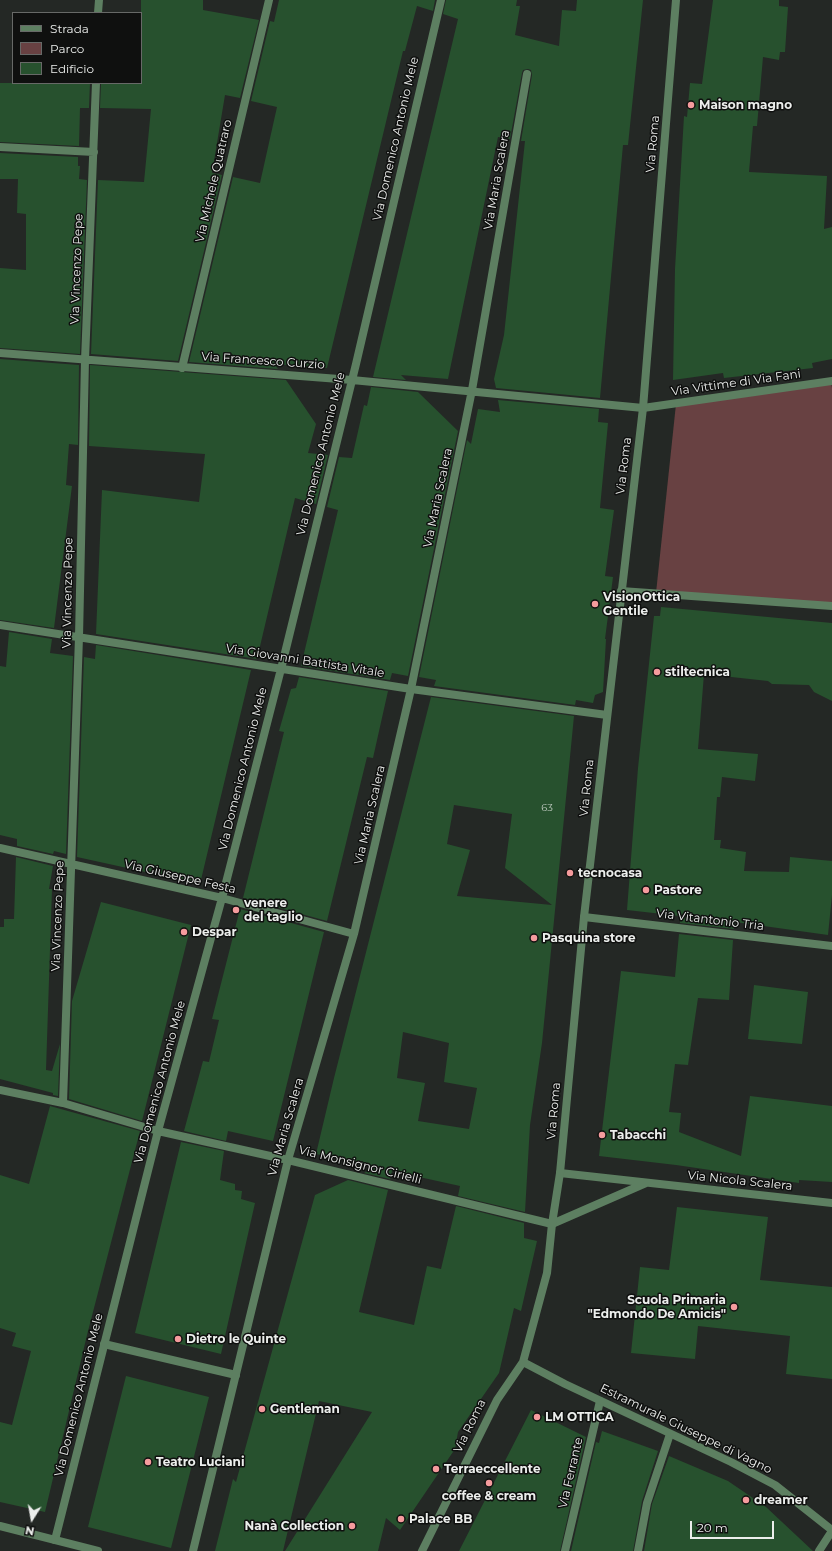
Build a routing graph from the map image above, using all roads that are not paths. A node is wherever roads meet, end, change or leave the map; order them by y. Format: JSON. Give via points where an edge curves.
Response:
{"nodes":[{"id":1,"x":99,"y":0,"type":"edge"},
{"id":2,"x":269,"y":0,"type":"edge"},
{"id":3,"x":441,"y":0,"type":"edge"},
{"id":4,"x":676,"y":0,"type":"edge"},
{"id":5,"x":98,"y":12,"type":"edge"},
{"id":6,"x":527,"y":74,"type":"dead end"},
{"id":7,"x":96,"y":84,"type":"edge"},
{"id":8,"x":0,"y":147,"type":"edge"},
{"id":9,"x":94,"y":152,"type":"junction"},
{"id":10,"x":0,"y":353,"type":"edge"},
{"id":11,"x":85,"y":360,"type":"junction"},
{"id":12,"x":182,"y":368,"type":"junction"},
{"id":13,"x":352,"y":380,"type":"junction"},
{"id":14,"x":832,"y":381,"type":"edge"},
{"id":15,"x":472,"y":390,"type":"junction"},
{"id":16,"x":643,"y":408,"type":"junction"},
{"id":17,"x":621,"y":591,"type":"junction"},
{"id":18,"x":832,"y":606,"type":"edge"},
{"id":19,"x":0,"y":625,"type":"edge"},
{"id":20,"x":78,"y":637,"type":"junction"},
{"id":21,"x":281,"y":669,"type":"junction"},
{"id":22,"x":411,"y":690,"type":"junction"},
{"id":23,"x":607,"y":715,"type":"junction"},
{"id":24,"x":0,"y":848,"type":"edge"},
{"id":25,"x":72,"y":864,"type":"junction"},
{"id":26,"x":222,"y":898,"type":"junction"},
{"id":27,"x":584,"y":917,"type":"junction"},
{"id":28,"x":354,"y":934,"type":"junction"},
{"id":29,"x":832,"y":946,"type":"edge"},
{"id":30,"x":0,"y":1090,"type":"edge"},
{"id":31,"x":63,"y":1103,"type":"junction"},
{"id":32,"x":158,"y":1131,"type":"junction"},
{"id":33,"x":288,"y":1160,"type":"junction"},
{"id":34,"x":560,"y":1173,"type":"junction"},
{"id":35,"x":646,"y":1183,"type":"junction"},
{"id":36,"x":832,"y":1203,"type":"edge"},
{"id":37,"x":552,"y":1224,"type":"junction"},
{"id":38,"x":104,"y":1344,"type":"junction"},
{"id":39,"x":523,"y":1362,"type":"junction"},
{"id":40,"x":236,"y":1375,"type":"junction"},
{"id":41,"x":600,"y":1401,"type":"junction"},
{"id":42,"x":670,"y":1434,"type":"junction"},
{"id":43,"x":0,"y":1526,"type":"edge"},
{"id":44,"x":832,"y":1531,"type":"edge"},
{"id":45,"x":55,"y":1540,"type":"junction"},
{"id":46,"x":98,"y":1551,"type":"edge"},
{"id":47,"x":193,"y":1551,"type":"edge"},
{"id":48,"x":422,"y":1551,"type":"edge"},
{"id":49,"x":565,"y":1551,"type":"edge"},
{"id":50,"x":638,"y":1551,"type":"edge"},
{"id":51,"x":819,"y":1551,"type":"edge"}],
"edges":[{"from":1,"to":5,"type":"street"},
{"from":2,"to":12,"type":"street","name":"Via Michele Quatraro"},
{"from":3,"to":13,"type":"street","name":"Via Domenico Antonio Mele"},
{"from":4,"to":16,"type":"street","name":"Via Roma"},
{"from":6,"to":15,"type":"street","name":"Via Maria Scalera"},
{"from":7,"to":9,"type":"street","name":"Via Vincenzo Pepe"},
{"from":8,"to":9,"type":"street"},
{"from":9,"to":11,"type":"street","name":"Via Vincenzo Pepe"},
{"from":10,"to":11,"type":"street","name":"Via Francesco Curzio"},
{"from":11,"to":12,"type":"street","name":"Via Francesco Curzio"},
{"from":11,"to":20,"type":"street","name":"Via Vincenzo Pepe"},
{"from":12,"to":13,"type":"street","name":"Via Francesco Curzio"},
{"from":13,"to":15,"type":"street","name":"Via Francesco Curzio"},
{"from":13,"to":21,"type":"street","name":"Via Domenico Antonio Mele"},
{"from":14,"to":16,"type":"street","name":"Via Vittime di Via Fani"},
{"from":15,"to":16,"type":"street","name":"Via Francesco Curzio"},
{"from":15,"to":22,"type":"street","name":"Via Maria Scalera"},
{"from":16,"to":17,"type":"street","name":"Via Roma"},
{"from":17,"to":18,"type":"street"},
{"from":17,"to":23,"type":"street","name":"Via Roma"},
{"from":19,"to":20,"type":"street","name":"Via Giovanni Battista Vitale"},
{"from":20,"to":21,"type":"street","name":"Via Giovanni Battista Vitale"},
{"from":20,"to":25,"type":"street","name":"Via Vincenzo Pepe"},
{"from":21,"to":22,"type":"street","name":"Via Giovanni Battista Vitale"},
{"from":21,"to":26,"type":"street","name":"Via Domenico Antonio Mele"},
{"from":22,"to":23,"type":"street","name":"Via Giovanni Battista Vitale"},
{"from":22,"to":28,"type":"street","name":"Via Maria Scalera"},
{"from":23,"to":27,"type":"street","name":"Via Roma"},
{"from":24,"to":25,"type":"street","name":"Via Giuseppe Festa"},
{"from":25,"to":26,"type":"street","name":"Via Giuseppe Festa"},
{"from":25,"to":31,"type":"street","name":"Via Vincenzo Pepe"},
{"from":26,"to":28,"type":"street","name":"Via Giuseppe Festa"},
{"from":26,"to":32,"type":"street","name":"Via Domenico Antonio Mele"},
{"from":27,"to":29,"type":"street","name":"Via Vitantonio Tria"},
{"from":27,"to":34,"type":"street","name":"Via Roma"},
{"from":28,"to":33,"type":"street","name":"Via Maria Scalera"},
{"from":30,"to":31,"type":"street","name":"Via Monsignor Cirielli"},
{"from":31,"to":32,"type":"street","name":"Via Monsignor Cirielli"},
{"from":32,"to":33,"type":"street","name":"Via Monsignor Cirielli"},
{"from":32,"to":38,"type":"street","name":"Via Domenico Antonio Mele"},
{"from":33,"to":37,"type":"street","name":"Via Monsignor Cirielli"},
{"from":33,"to":40,"type":"street","name":"Via Maria Scalera"},
{"from":34,"to":35,"type":"street","name":"Via Nicola Scalera"},
{"from":34,"to":37,"type":"street","name":"Via Roma"},
{"from":35,"to":36,"type":"street","name":"Via Nicola Scalera"},
{"from":35,"to":37,"type":"street","name":"Via Nicola Scalera"},
{"from":37,"to":39,"type":"street","name":"Via Roma","via":[[547,1273]]},
{"from":38,"to":40,"type":"street"},
{"from":38,"to":45,"type":"street","name":"Via Domenico Antonio Mele"},
{"from":39,"to":41,"type":"street","name":"Estramurale Giuseppe di Vagno"},
{"from":39,"to":48,"type":"street","name":"Via Roma","via":[[497,1400]]},
{"from":40,"to":47,"type":"street","name":"Via Maria Scalera"},
{"from":41,"to":42,"type":"street","name":"Estramurale Giuseppe di Vagno"},
{"from":41,"to":49,"type":"street","name":"Via Ferrante"},
{"from":42,"to":44,"type":"street","name":"Estramurale Giuseppe di Vagno","via":[[775,1485]]},
{"from":42,"to":50,"type":"street","via":[[647,1503]]},
{"from":43,"to":45,"type":"street"},
{"from":44,"to":51,"type":"street"},
{"from":45,"to":46,"type":"street"}]}
